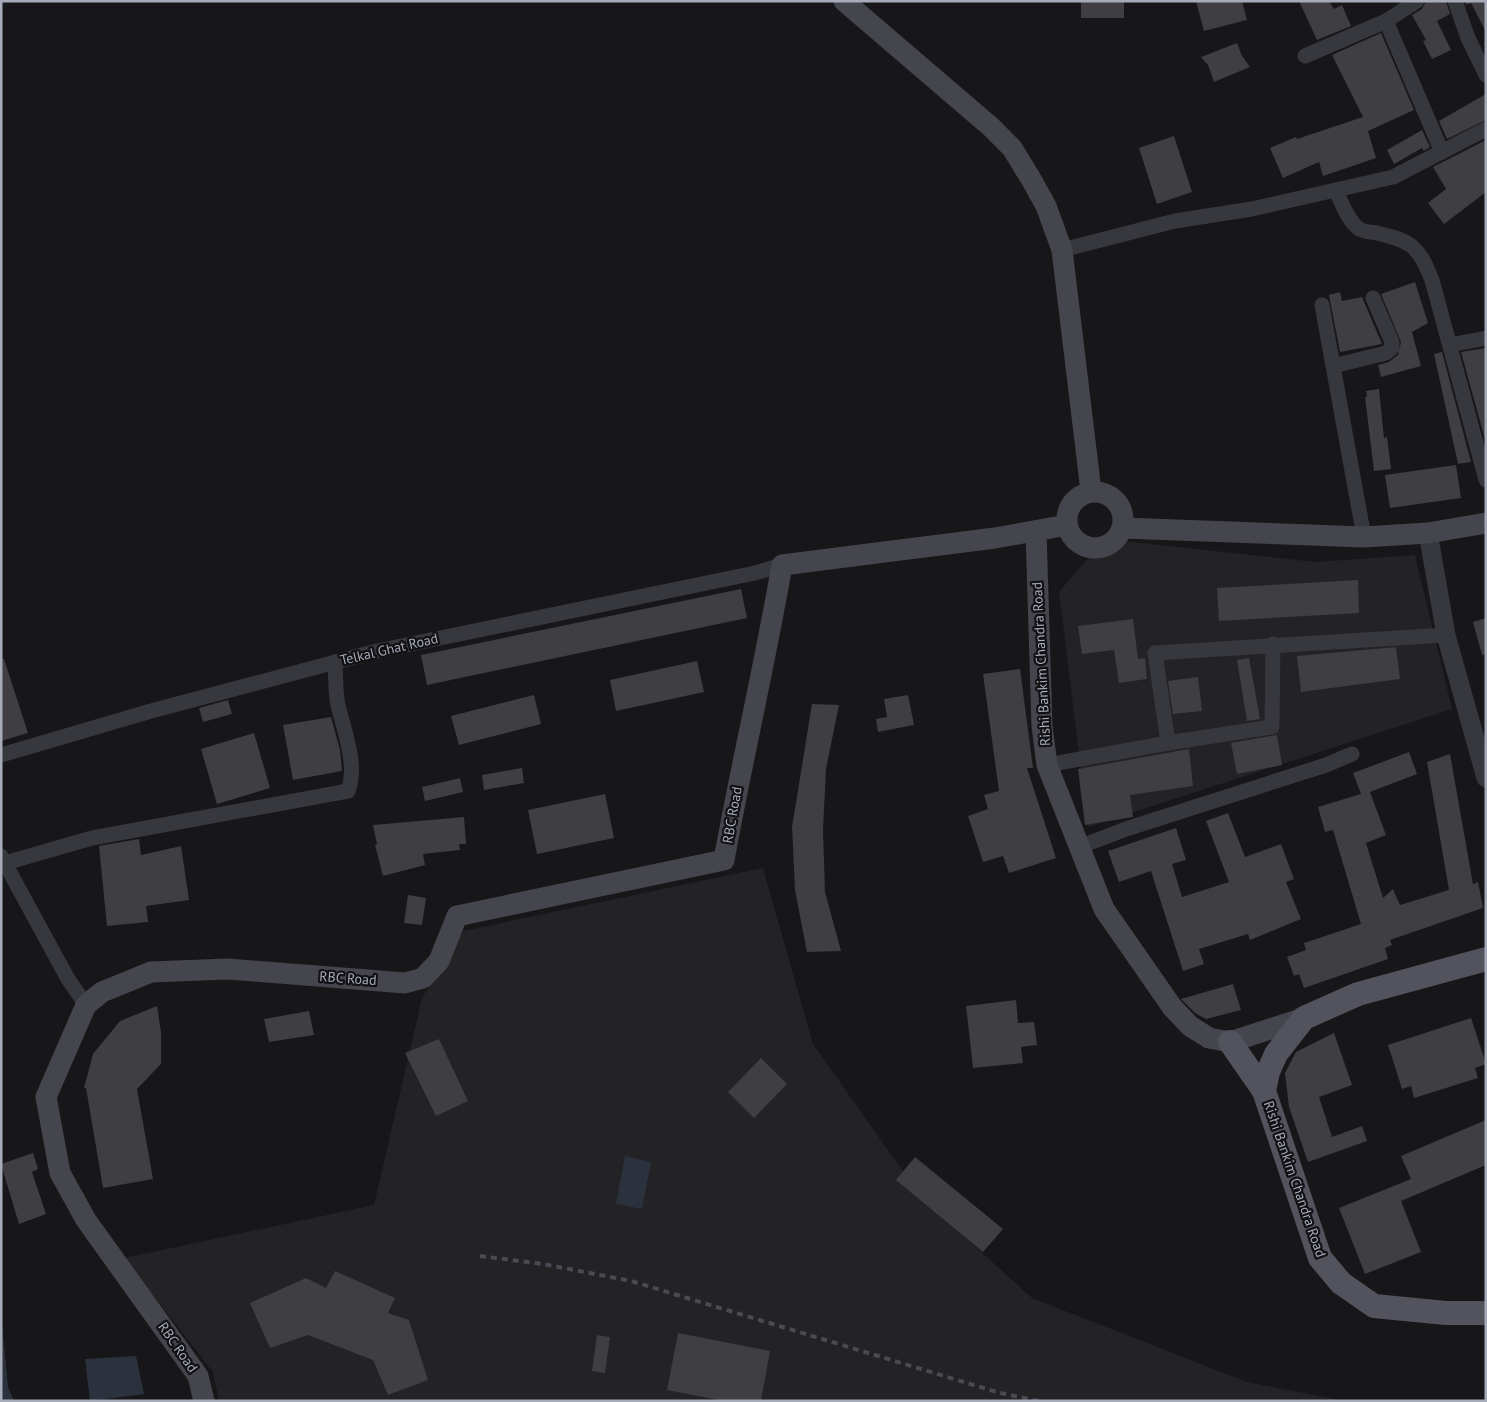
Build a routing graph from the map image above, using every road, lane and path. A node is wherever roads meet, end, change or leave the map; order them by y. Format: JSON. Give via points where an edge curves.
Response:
{"nodes":[{"id":1,"x":844,"y":1,"type":"edge"},
{"id":2,"x":1417,"y":1,"type":"edge"},
{"id":3,"x":1455,"y":1,"type":"edge"},
{"id":4,"x":1386,"y":21,"type":"junction"},
{"id":5,"x":1305,"y":56,"type":"dead end"},
{"id":6,"x":1486,"y":76,"type":"edge"},
{"id":7,"x":1486,"y":129,"type":"edge"},
{"id":8,"x":1442,"y":152,"type":"junction"},
{"id":9,"x":1336,"y":191,"type":"junction"},
{"id":10,"x":1062,"y":250,"type":"junction"},
{"id":11,"x":1373,"y":298,"type":"dead end"},
{"id":12,"x":1322,"y":305,"type":"dead end"},
{"id":13,"x":1486,"y":338,"type":"edge"},
{"id":14,"x":1450,"y":345,"type":"junction"},
{"id":15,"x":1333,"y":366,"type":"junction"},
{"id":16,"x":1486,"y":480,"type":"edge"},
{"id":17,"x":1091,"y":491,"type":"junction"},
{"id":18,"x":1486,"y":523,"type":"edge"},
{"id":19,"x":1067,"y":525,"type":"junction"},
{"id":20,"x":1122,"y":528,"type":"junction"},
{"id":21,"x":1036,"y":531,"type":"junction"},
{"id":22,"x":1428,"y":533,"type":"junction"},
{"id":23,"x":1364,"y":538,"type":"junction"},
{"id":24,"x":782,"y":565,"type":"junction"},
{"id":25,"x":1446,"y":635,"type":"junction"},
{"id":26,"x":1273,"y":644,"type":"junction"},
{"id":27,"x":335,"y":662,"type":"junction"},
{"id":28,"x":1168,"y":743,"type":"junction"},
{"id":29,"x":1352,"y":754,"type":"dead end"},
{"id":30,"x":1,"y":755,"type":"edge"},
{"id":31,"x":1047,"y":765,"type":"junction"},
{"id":32,"x":1486,"y":778,"type":"edge"},
{"id":33,"x":1079,"y":847,"type":"junction"},
{"id":34,"x":3,"y":859,"type":"edge"},
{"id":35,"x":1486,"y":959,"type":"edge"},
{"id":36,"x":86,"y":1005,"type":"junction"},
{"id":37,"x":1304,"y":1018,"type":"junction"},
{"id":38,"x":1230,"y":1042,"type":"junction"},
{"id":39,"x":1264,"y":1091,"type":"junction"},
{"id":40,"x":1486,"y":1313,"type":"edge"},
{"id":41,"x":204,"y":1401,"type":"edge"}],
"edges":[{"from":1,"to":10,"type":"main road","via":[[1012,148],[1046,206]]},
{"from":2,"to":4,"type":"street"},
{"from":3,"to":6,"type":"street"},
{"from":4,"to":5,"type":"street"},
{"from":4,"to":8,"type":"street"},
{"from":7,"to":8,"type":"street"},
{"from":8,"to":9,"type":"street","via":[[1393,177]]},
{"from":9,"to":10,"type":"street","via":[[1175,221]]},
{"from":9,"to":14,"type":"street","via":[[1359,230],[1398,238],[1416,248],[1432,280]]},
{"from":10,"to":17,"type":"main road"},
{"from":11,"to":15,"type":"street","via":[[1392,348],[1386,353]]},
{"from":12,"to":15,"type":"street"},
{"from":13,"to":14,"type":"street"},
{"from":14,"to":16,"type":"street"},
{"from":15,"to":23,"type":"street"},
{"from":17,"to":19,"type":"main road","via":[[1075,499],[1069,507]]},
{"from":17,"to":20,"type":"main road","via":[[1109,495],[1116,501],[1123,519]]},
{"from":18,"to":22,"type":"main road"},
{"from":19,"to":20,"type":"main road","via":[[1076,541],[1093,548],[1110,543]]},
{"from":19,"to":21,"type":"main road"},
{"from":20,"to":23,"type":"main road"},
{"from":21,"to":24,"type":"main road"},
{"from":21,"to":31,"type":"main road","name":"Rishi Bankim Chandra Road","via":[[1042,726]]},
{"from":22,"to":23,"type":"main road"},
{"from":22,"to":25,"type":"street"},
{"from":24,"to":27,"type":"street","name":"Telkal Ghat Road"},
{"from":24,"to":36,"type":"main road","name":"RBC Road","via":[[724,860],[457,916],[439,961],[423,978],[405,983],[228,969],[151,972],[102,992]]},
{"from":25,"to":26,"type":"street"},
{"from":25,"to":32,"type":"street"},
{"from":26,"to":28,"type":"street","via":[[1272,727]]},
{"from":26,"to":28,"type":"street","via":[[1155,653]]},
{"from":27,"to":30,"type":"street","name":"Telkal Ghat Road"},
{"from":27,"to":34,"type":"street","via":[[338,704],[352,781],[348,791],[92,838]]},
{"from":28,"to":31,"type":"street"},
{"from":29,"to":33,"type":"street"},
{"from":31,"to":33,"type":"main road","name":"Rishi Bankim Chandra Road"},
{"from":33,"to":38,"type":"main road","name":"Rishi Bankim Chandra Road","via":[[1104,909],[1172,1007],[1190,1026],[1209,1038]]},
{"from":34,"to":36,"type":"street","via":[[68,979]]},
{"from":35,"to":37,"type":"main road","name":"Rishi Bankim Chandra Road","via":[[1358,994]]},
{"from":36,"to":41,"type":"main road","name":"RBC Road","via":[[46,1097],[60,1173],[86,1220],[198,1376]]},
{"from":37,"to":38,"type":"main road","name":"Rishi Bankim Chandra Road"},
{"from":37,"to":39,"type":"main road","name":"Rishi Bankim Chandra Road","via":[[1276,1054]]},
{"from":38,"to":39,"type":"main road"},
{"from":39,"to":40,"type":"main road","name":"Rishi Bankim Chandra Road","via":[[1320,1258],[1341,1282],[1374,1306]]}]}
